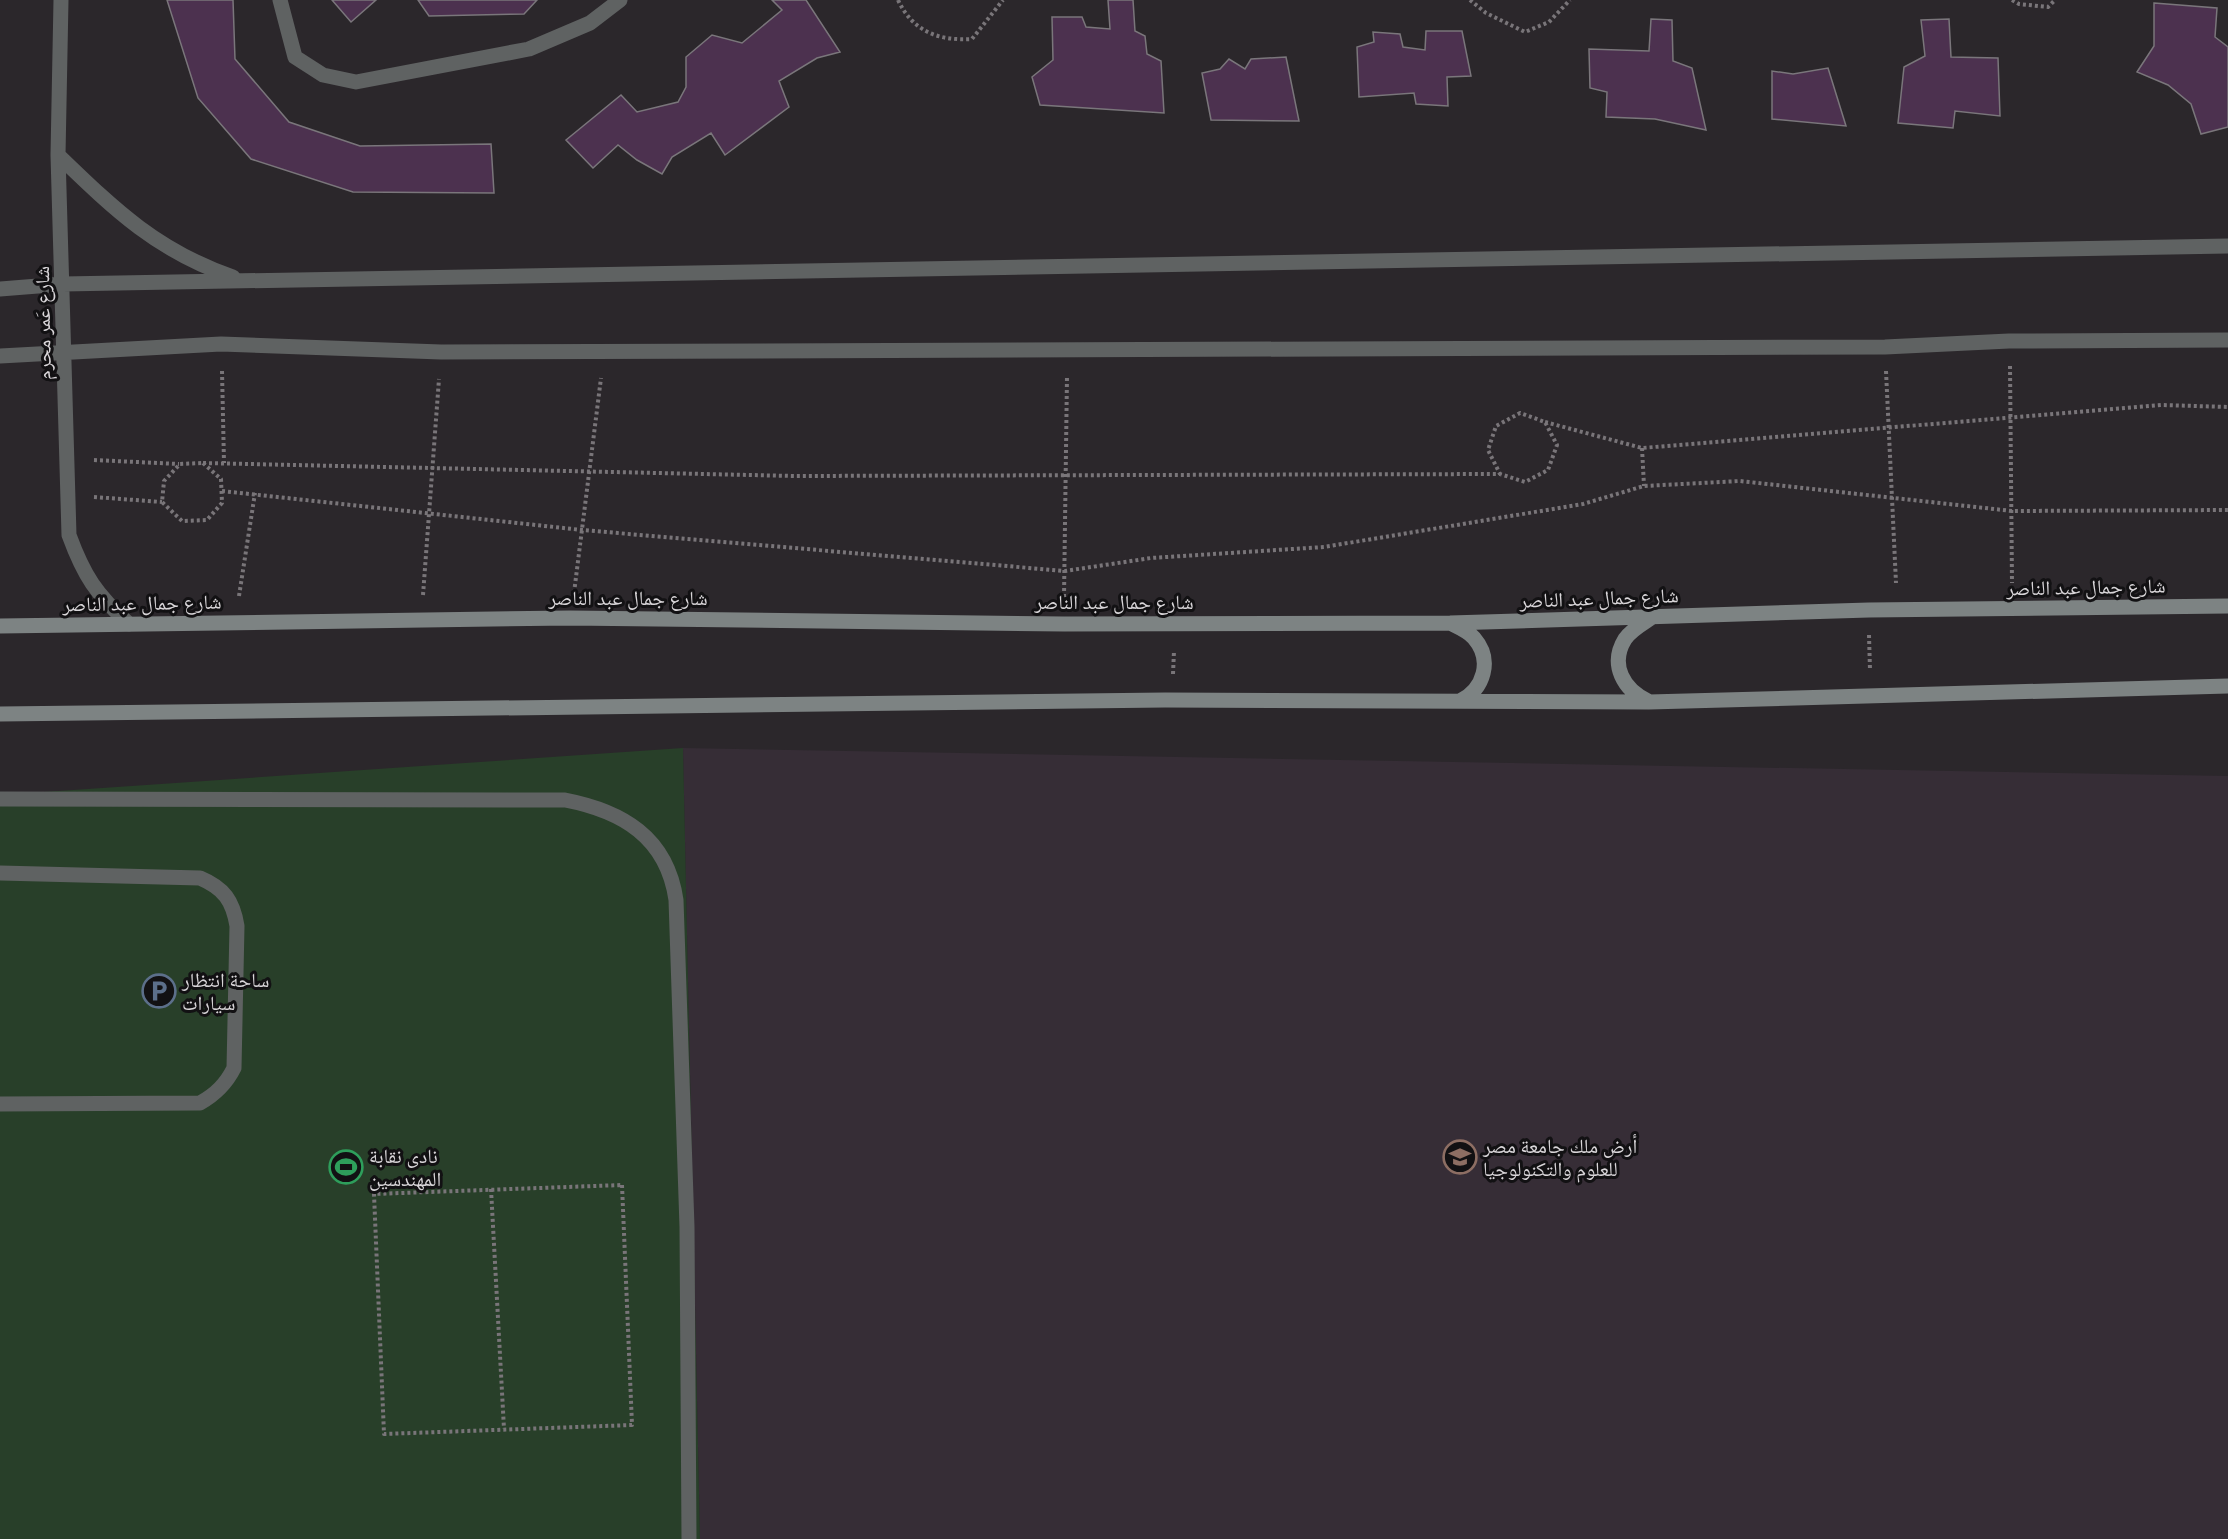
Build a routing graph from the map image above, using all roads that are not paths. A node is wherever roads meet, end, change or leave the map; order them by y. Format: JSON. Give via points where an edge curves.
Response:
{"nodes":[{"id":1,"x":61,"y":0,"type":"edge"},
{"id":2,"x":280,"y":0,"type":"edge"},
{"id":3,"x":620,"y":0,"type":"edge"},
{"id":4,"x":58,"y":155,"type":"junction"},
{"id":5,"x":2228,"y":246,"type":"edge"},
{"id":6,"x":245,"y":281,"type":"junction"},
{"id":7,"x":63,"y":284,"type":"junction"},
{"id":8,"x":0,"y":289,"type":"edge"},
{"id":9,"x":2228,"y":340,"type":"edge"},
{"id":10,"x":64,"y":352,"type":"junction"},
{"id":11,"x":0,"y":356,"type":"edge"},
{"id":12,"x":2228,"y":606,"type":"edge"},
{"id":13,"x":1651,"y":618,"type":"junction"},
{"id":14,"x":1450,"y":623,"type":"junction"},
{"id":15,"x":129,"y":624,"type":"junction"},
{"id":16,"x":0,"y":626,"type":"edge"},
{"id":17,"x":2228,"y":686,"type":"edge"},
{"id":18,"x":1460,"y":701,"type":"junction"},
{"id":19,"x":1648,"y":702,"type":"junction"},
{"id":20,"x":0,"y":714,"type":"edge"},
{"id":21,"x":0,"y":799,"type":"edge"},
{"id":22,"x":0,"y":873,"type":"edge"},
{"id":23,"x":0,"y":1104,"type":"edge"},
{"id":24,"x":689,"y":1539,"type":"edge"}],
"edges":[{"from":1,"to":4,"type":"street","name":"شارع عَمر محرم"},
{"from":2,"to":3,"type":"street","via":[[295,57],[323,75],[356,82],[529,49],[590,23]]},
{"from":4,"to":6,"type":"street","via":[[148,237],[197,265]]},
{"from":4,"to":7,"type":"street","name":"شارع عَمر محرم"},
{"from":5,"to":6,"type":"street"},
{"from":6,"to":7,"type":"street"},
{"from":7,"to":8,"type":"street"},
{"from":7,"to":10,"type":"street","name":"شارع عَمر محرم"},
{"from":9,"to":10,"type":"street","via":[[2009,341],[1885,347],[441,352],[221,344]]},
{"from":10,"to":11,"type":"street"},
{"from":10,"to":15,"type":"street","name":"شارع عَمر محرم","via":[[69,535],[82,570],[103,600]]},
{"from":12,"to":13,"type":"main road","name":"شارع جمال عبد الناصر","via":[[1869,610]]},
{"from":13,"to":14,"type":"main road","name":"شارع جمال عبد الناصر"},
{"from":13,"to":19,"type":"main road","via":[[1625,639],[1618,663],[1627,688]]},
{"from":14,"to":15,"type":"main road","name":"شارع جمال عبد الناصر","via":[[1064,624],[570,618]]},
{"from":14,"to":18,"type":"main road","via":[[1473,637],[1484,660],[1480,686]]},
{"from":15,"to":16,"type":"main road","name":"شارع جمال عبد الناصر"},
{"from":17,"to":19,"type":"main road"},
{"from":18,"to":19,"type":"main road"},
{"from":18,"to":20,"type":"main road","via":[[1172,700]]},
{"from":21,"to":24,"type":"street","via":[[565,800],[612,813],[659,851],[676,900],[687,1227]]},
{"from":22,"to":23,"type":"street","via":[[200,878],[216,884],[227,896],[237,926],[234,1068],[210,1098],[200,1103]]}]}
